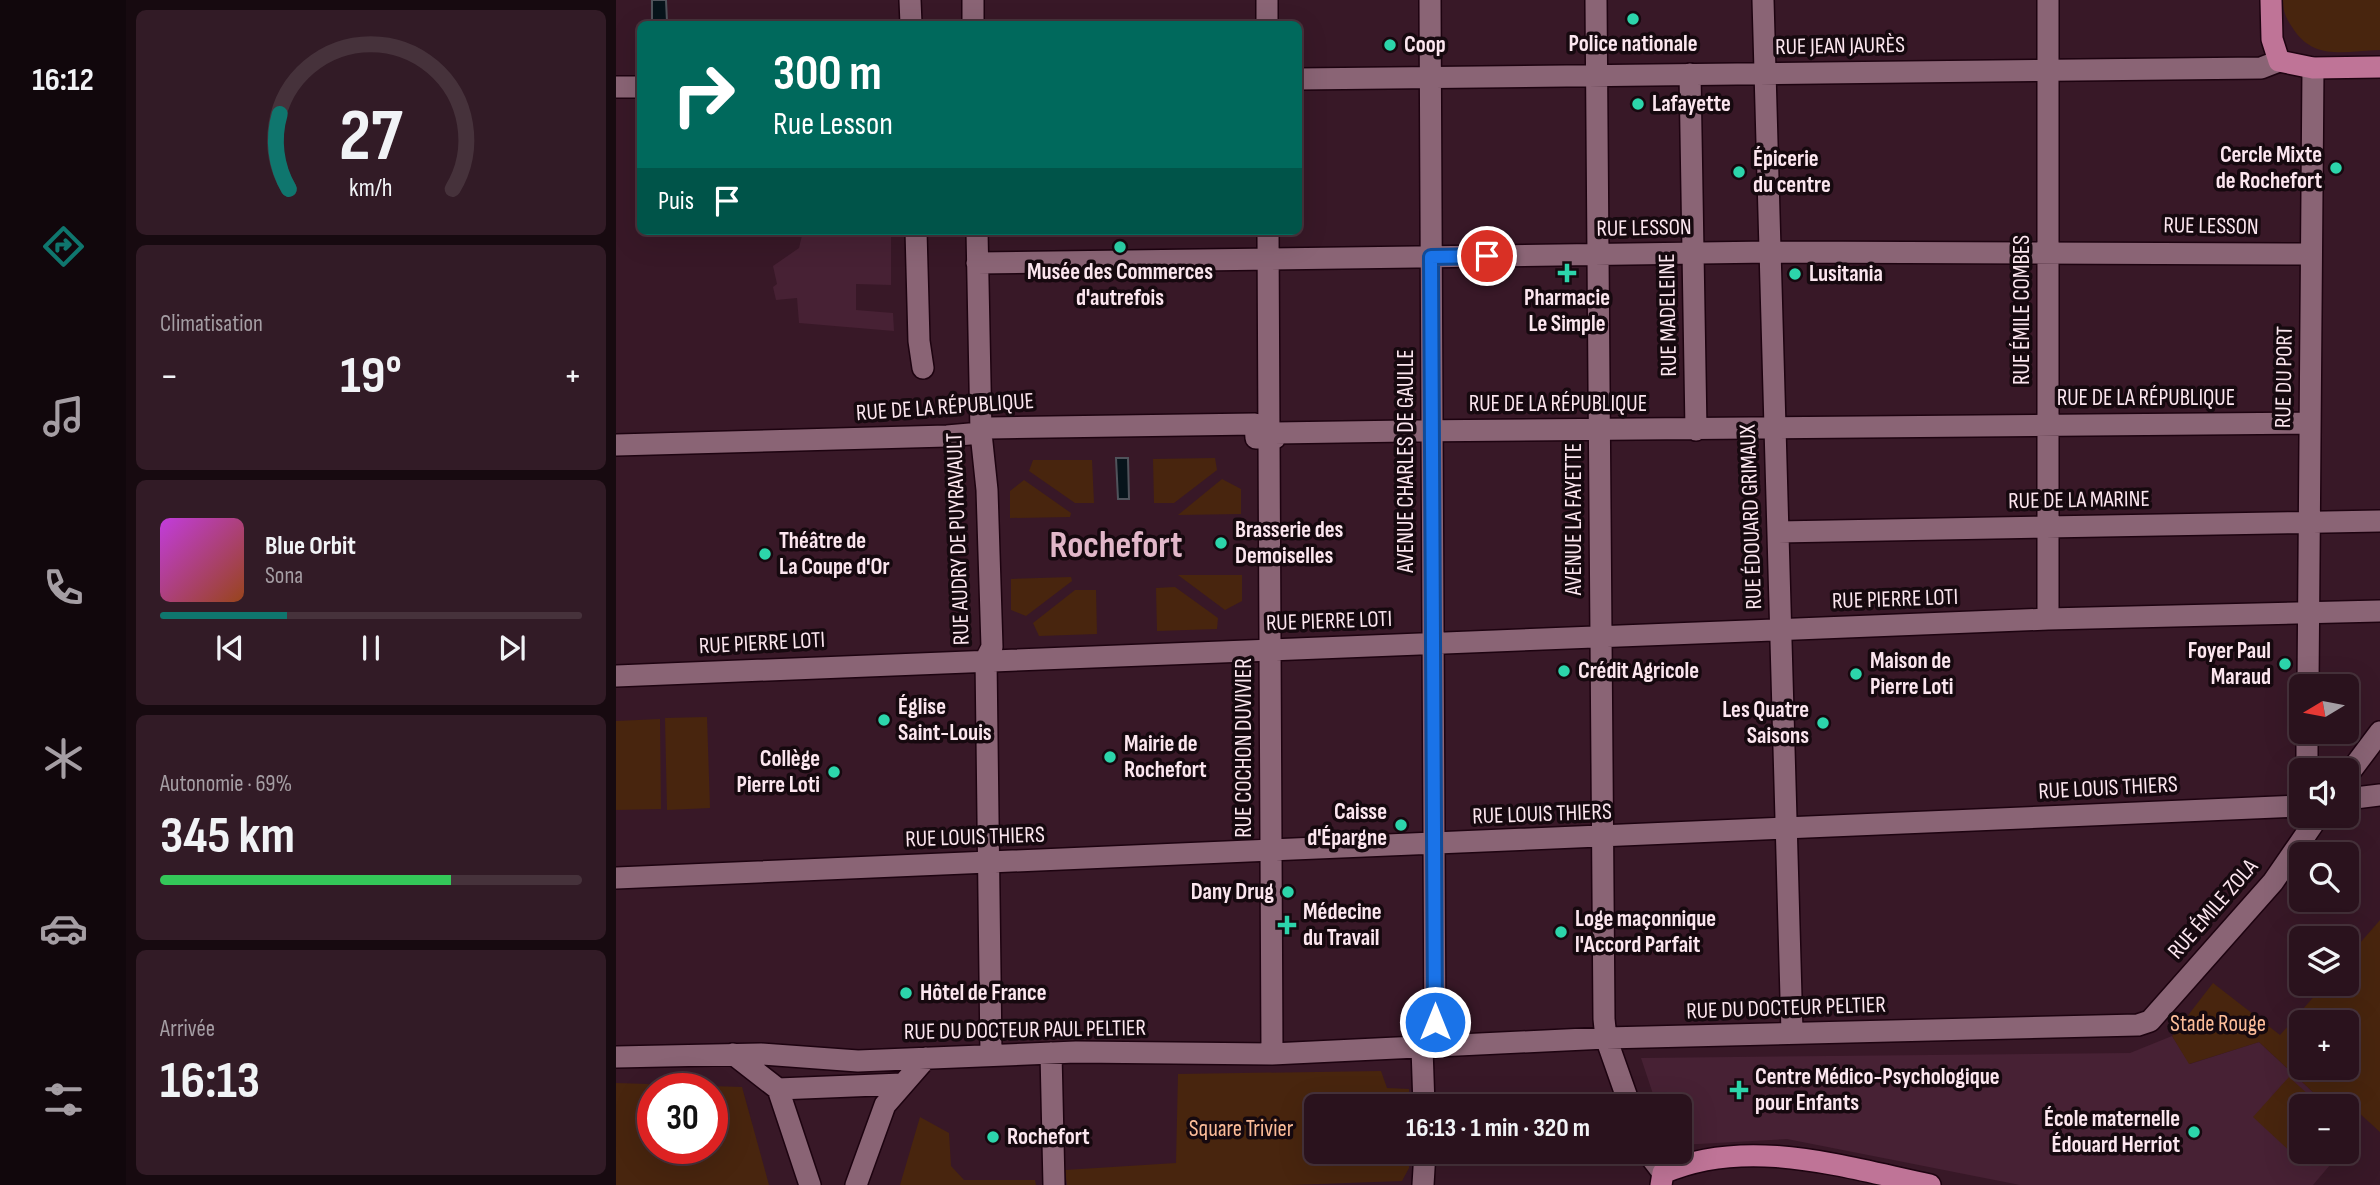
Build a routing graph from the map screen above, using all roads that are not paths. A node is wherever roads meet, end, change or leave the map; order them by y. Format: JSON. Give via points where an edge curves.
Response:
{"nodes":[{"id":1,"x":910,"y":0,"type":"edge"},
{"id":2,"x":972,"y":0,"type":"edge"},
{"id":3,"x":1267,"y":0,"type":"edge"},
{"id":4,"x":1430,"y":0,"type":"edge"},
{"id":5,"x":1596,"y":0,"type":"edge"},
{"id":6,"x":1763,"y":0,"type":"edge"},
{"id":7,"x":2048,"y":0,"type":"edge"},
{"id":8,"x":2271,"y":0,"type":"edge"},
{"id":9,"x":911,"y":21,"type":"edge"},
{"id":10,"x":973,"y":21,"type":"edge"},
{"id":11,"x":1267,"y":21,"type":"edge"},
{"id":12,"x":2279,"y":61,"type":"junction"},
{"id":13,"x":2380,"y":67,"type":"edge"},
{"id":14,"x":2314,"y":68,"type":"junction"},
{"id":15,"x":2048,"y":70,"type":"junction"},
{"id":16,"x":1690,"y":74,"type":"junction"},
{"id":17,"x":1765,"y":74,"type":"junction"},
{"id":18,"x":1596,"y":75,"type":"junction"},
{"id":19,"x":1430,"y":77,"type":"junction"},
{"id":20,"x":1302,"y":79,"type":"edge"},
{"id":21,"x":616,"y":87,"type":"edge"},
{"id":22,"x":637,"y":87,"type":"edge"},
{"id":23,"x":916,"y":235,"type":"edge"},
{"id":24,"x":977,"y":235,"type":"edge"},
{"id":25,"x":1268,"y":235,"type":"edge"},
{"id":26,"x":2048,"y":251,"type":"junction"},
{"id":27,"x":1770,"y":252,"type":"junction"},
{"id":28,"x":1693,"y":253,"type":"junction"},
{"id":29,"x":2311,"y":254,"type":"junction"},
{"id":30,"x":1598,"y":255,"type":"junction"},
{"id":31,"x":1431,"y":257,"type":"junction"},
{"id":32,"x":1268,"y":259,"type":"junction"},
{"id":33,"x":977,"y":263,"type":"junction"},
{"id":34,"x":923,"y":368,"type":"dead end"},
{"id":35,"x":2309,"y":423,"type":"junction"},
{"id":36,"x":2048,"y":424,"type":"junction"},
{"id":37,"x":1696,"y":429,"type":"junction"},
{"id":38,"x":1775,"y":429,"type":"junction"},
{"id":39,"x":1432,"y":431,"type":"junction"},
{"id":40,"x":1599,"y":431,"type":"junction"},
{"id":41,"x":981,"y":433,"type":"junction"},
{"id":42,"x":1269,"y":438,"type":"junction"},
{"id":43,"x":616,"y":444,"type":"edge"},
{"id":44,"x":2380,"y":521,"type":"edge"},
{"id":45,"x":2309,"y":523,"type":"junction"},
{"id":46,"x":2048,"y":526,"type":"junction"},
{"id":47,"x":1778,"y":532,"type":"junction"},
{"id":48,"x":2380,"y":611,"type":"edge"},
{"id":49,"x":2309,"y":613,"type":"junction"},
{"id":50,"x":2048,"y":619,"type":"junction"},
{"id":51,"x":1781,"y":631,"type":"junction"},
{"id":52,"x":1601,"y":639,"type":"junction"},
{"id":53,"x":1433,"y":644,"type":"junction"},
{"id":54,"x":1270,"y":649,"type":"junction"},
{"id":55,"x":986,"y":659,"type":"junction"},
{"id":56,"x":2308,"y":674,"type":"edge"},
{"id":57,"x":616,"y":676,"type":"edge"},
{"id":58,"x":2380,"y":732,"type":"edge"},
{"id":59,"x":2359,"y":760,"type":"edge"},
{"id":60,"x":2380,"y":795,"type":"edge"},
{"id":61,"x":2359,"y":798,"type":"edge"},
{"id":62,"x":2289,"y":807,"type":"edge"},
{"id":63,"x":2310,"y":828,"type":"edge"},
{"id":64,"x":1787,"y":829,"type":"junction"},
{"id":65,"x":1603,"y":838,"type":"junction"},
{"id":66,"x":1434,"y":844,"type":"junction"},
{"id":67,"x":1271,"y":850,"type":"junction"},
{"id":68,"x":988,"y":863,"type":"junction"},
{"id":69,"x":616,"y":877,"type":"edge"},
{"id":70,"x":2138,"y":1025,"type":"joint"},
{"id":71,"x":1792,"y":1033,"type":"junction"},
{"id":72,"x":1606,"y":1038,"type":"junction"},
{"id":73,"x":1429,"y":1047,"type":"junction"},
{"id":74,"x":1051,"y":1053,"type":"junction"},
{"id":75,"x":733,"y":1054,"type":"junction"},
{"id":76,"x":991,"y":1054,"type":"junction"},
{"id":77,"x":1272,"y":1054,"type":"junction"},
{"id":78,"x":616,"y":1057,"type":"edge"},
{"id":79,"x":926,"y":1058,"type":"junction"},
{"id":80,"x":858,"y":1061,"type":"junction"},
{"id":81,"x":902,"y":1084,"type":"junction"},
{"id":82,"x":875,"y":1085,"type":"junction"},
{"id":83,"x":778,"y":1089,"type":"junction"},
{"id":84,"x":1425,"y":1094,"type":"edge"},
{"id":85,"x":1626,"y":1094,"type":"edge"},
{"id":86,"x":885,"y":1105,"type":"junction"},
{"id":87,"x":1424,"y":1164,"type":"edge"},
{"id":88,"x":1662,"y":1179,"type":"edge"},
{"id":89,"x":810,"y":1185,"type":"edge"},
{"id":90,"x":856,"y":1185,"type":"edge"},
{"id":91,"x":1054,"y":1185,"type":"edge"},
{"id":92,"x":1423,"y":1185,"type":"edge"},
{"id":93,"x":1930,"y":1185,"type":"edge"}],
"edges":[{"from":1,"to":9,"type":"street"},
{"from":2,"to":10,"type":"street"},
{"from":3,"to":11,"type":"street"},
{"from":4,"to":19,"type":"street","name":"AVENUE CHARLES DE GAULLE"},
{"from":5,"to":18,"type":"street","name":"AVENUE LA FAYETTE"},
{"from":6,"to":17,"type":"street","name":"RUE ÉDOUARD GRIMAUX"},
{"from":7,"to":15,"type":"street","name":"RUE ÉMILE COMBES"},
{"from":8,"to":12,"type":"main road","via":[[2272,40]]},
{"from":12,"to":14,"type":"main road","name":"RUE JEAN JAURÈS"},
{"from":12,"to":15,"type":"street","name":"RUE JEAN JAURÈS","via":[[2261,68]]},
{"from":13,"to":14,"type":"main road","name":"RUE JEAN JAURÈS"},
{"from":14,"to":29,"type":"street","name":"RUE DU PORT"},
{"from":15,"to":17,"type":"street","name":"RUE JEAN JAURÈS"},
{"from":15,"to":26,"type":"street","name":"RUE ÉMILE COMBES"},
{"from":16,"to":17,"type":"street","name":"RUE JEAN JAURÈS"},
{"from":16,"to":18,"type":"street","name":"RUE JEAN JAURÈS"},
{"from":16,"to":28,"type":"street","name":"RUE MADELEINE"},
{"from":17,"to":27,"type":"street","name":"RUE ÉDOUARD GRIMAUX"},
{"from":18,"to":19,"type":"street","name":"RUE JEAN JAURÈS"},
{"from":18,"to":30,"type":"street","name":"AVENUE LA FAYETTE"},
{"from":19,"to":20,"type":"street","name":"RUE JEAN JAURÈS"},
{"from":19,"to":31,"type":"street","name":"AVENUE CHARLES DE GAULLE"},
{"from":21,"to":22,"type":"street"},
{"from":23,"to":34,"type":"street"},
{"from":24,"to":33,"type":"street","name":"RUE AUDRY DE PUYRAVAULT"},
{"from":25,"to":32,"type":"street","name":"RUE COCHON DUVIVIER"},
{"from":26,"to":27,"type":"street","name":"RUE LESSON"},
{"from":26,"to":29,"type":"street","name":"RUE LESSON"},
{"from":26,"to":36,"type":"street","name":"RUE ÉMILE COMBES"},
{"from":27,"to":28,"type":"street","name":"RUE LESSON"},
{"from":27,"to":38,"type":"street","name":"RUE ÉDOUARD GRIMAUX"},
{"from":28,"to":30,"type":"street","name":"RUE LESSON"},
{"from":28,"to":37,"type":"street","name":"RUE MADELEINE"},
{"from":29,"to":35,"type":"street","name":"RUE DU PORT"},
{"from":30,"to":31,"type":"street","name":"RUE LESSON"},
{"from":30,"to":40,"type":"street","name":"AVENUE LA FAYETTE"},
{"from":31,"to":32,"type":"street","name":"RUE LESSON"},
{"from":31,"to":39,"type":"street","name":"AVENUE CHARLES DE GAULLE"},
{"from":32,"to":33,"type":"street","name":"RUE LESSON"},
{"from":32,"to":42,"type":"street","name":"RUE COCHON DUVIVIER"},
{"from":33,"to":41,"type":"street","name":"RUE AUDRY DE PUYRAVAULT"},
{"from":35,"to":36,"type":"street","name":"RUE DE LA RÉPUBLIQUE"},
{"from":35,"to":45,"type":"street","name":"RUE DU PORT"},
{"from":36,"to":38,"type":"street","name":"RUE DE LA RÉPUBLIQUE"},
{"from":36,"to":46,"type":"street","name":"RUE ÉMILE COMBES"},
{"from":37,"to":38,"type":"street","name":"RUE DE LA RÉPUBLIQUE"},
{"from":37,"to":40,"type":"street","name":"RUE DE LA RÉPUBLIQUE"},
{"from":38,"to":47,"type":"street","name":"RUE ÉDOUARD GRIMAUX"},
{"from":39,"to":40,"type":"street","name":"RUE DE LA RÉPUBLIQUE"},
{"from":39,"to":42,"type":"street","name":"RUE DE LA RÉPUBLIQUE","via":[[1275,433],[1275,438]]},
{"from":39,"to":53,"type":"street","name":"AVENUE CHARLES DE GAULLE"},
{"from":40,"to":52,"type":"street","name":"AVENUE LA FAYETTE"},
{"from":41,"to":42,"type":"street","name":"RUE DE LA RÉPUBLIQUE","via":[[989,428],[1255,424],[1256,438]]},
{"from":41,"to":43,"type":"street","name":"RUE DE LA RÉPUBLIQUE"},
{"from":41,"to":55,"type":"street","name":"RUE AUDRY DE PUYRAVAULT","via":[[992,648]]},
{"from":42,"to":54,"type":"street","name":"RUE COCHON DUVIVIER"},
{"from":44,"to":45,"type":"street","name":"RUE DE LA MARINE"},
{"from":45,"to":46,"type":"street","name":"RUE DE LA MARINE"},
{"from":45,"to":49,"type":"street","name":"RUE DU PORT"},
{"from":46,"to":47,"type":"street","name":"RUE DE LA MARINE"},
{"from":46,"to":50,"type":"street","name":"RUE ÉMILE COMBES"},
{"from":47,"to":51,"type":"street","name":"RUE ÉDOUARD GRIMAUX"},
{"from":48,"to":49,"type":"street","name":"RUE PIERRE LOTI"},
{"from":49,"to":50,"type":"street","name":"RUE PIERRE LOTI"},
{"from":49,"to":56,"type":"street","name":"RUE DU PORT"},
{"from":50,"to":51,"type":"street","name":"RUE PIERRE LOTI"},
{"from":51,"to":52,"type":"street","name":"RUE PIERRE LOTI"},
{"from":51,"to":64,"type":"street","name":"RUE ÉDOUARD GRIMAUX"},
{"from":52,"to":53,"type":"street","name":"RUE PIERRE LOTI"},
{"from":52,"to":65,"type":"street","name":"AVENUE LA FAYETTE"},
{"from":53,"to":54,"type":"street","name":"RUE PIERRE LOTI"},
{"from":53,"to":66,"type":"street","name":"AVENUE CHARLES DE GAULLE"},
{"from":54,"to":55,"type":"street","name":"RUE PIERRE LOTI"},
{"from":54,"to":67,"type":"street","name":"RUE COCHON DUVIVIER"},
{"from":55,"to":57,"type":"street","name":"RUE PIERRE LOTI"},
{"from":55,"to":68,"type":"street","name":"RUE AUDRY DE PUYRAVAULT"},
{"from":58,"to":59,"type":"street"},
{"from":60,"to":61,"type":"street"},
{"from":62,"to":64,"type":"street","name":"RUE LOUIS THIERS"},
{"from":63,"to":70,"type":"street","name":"RUE ÉMILE ZOLA","via":[[2273,881],[2150,1021]]},
{"from":64,"to":65,"type":"street","name":"RUE LOUIS THIERS"},
{"from":64,"to":71,"type":"street","name":"RUE ÉDOUARD GRIMAUX"},
{"from":65,"to":66,"type":"street","name":"RUE LOUIS THIERS"},
{"from":65,"to":72,"type":"street","name":"AVENUE LA FAYETTE"},
{"from":66,"to":67,"type":"street","name":"RUE LOUIS THIERS"},
{"from":66,"to":73,"type":"street","name":"AVENUE CHARLES DE GAULLE"},
{"from":67,"to":68,"type":"street","name":"RUE LOUIS THIERS"},
{"from":67,"to":77,"type":"street","name":"RUE COCHON DUVIVIER"},
{"from":68,"to":69,"type":"street","name":"RUE LOUIS THIERS"},
{"from":68,"to":76,"type":"street","name":"RUE AUDRY DE PUYRAVAULT"},
{"from":70,"to":71,"type":"street","name":"RUE DU DOCTEUR PELTIER"},
{"from":71,"to":72,"type":"street","name":"RUE DU DOCTEUR PELTIER"},
{"from":72,"to":73,"type":"street","name":"RUE DU DOCTEUR PELTIER"},
{"from":72,"to":85,"type":"street","name":"AVENUE LA FAYETTE"},
{"from":73,"to":77,"type":"street","name":"RUE DU DOCTEUR PAUL PELTIER"},
{"from":73,"to":84,"type":"street","name":"AVENUE CHARLES DE GAULLE"},
{"from":74,"to":76,"type":"street","name":"RUE DU DOCTEUR PAUL PELTIER"},
{"from":74,"to":77,"type":"street","name":"RUE DU DOCTEUR PAUL PELTIER"},
{"from":74,"to":91,"type":"street"},
{"from":75,"to":78,"type":"street","name":"RUE DU DOCTEUR PAUL PELTIER"},
{"from":75,"to":80,"type":"street","name":"RUE DU DOCTEUR PAUL PELTIER"},
{"from":75,"to":83,"type":"street"},
{"from":76,"to":79,"type":"street","name":"RUE DU DOCTEUR PAUL PELTIER"},
{"from":79,"to":80,"type":"street","name":"RUE DU DOCTEUR PAUL PELTIER"},
{"from":79,"to":81,"type":"street"},
{"from":80,"to":82,"type":"street"},
{"from":80,"to":83,"type":"street","via":[[813,1070]]},
{"from":81,"to":82,"type":"street"},
{"from":81,"to":86,"type":"street"},
{"from":82,"to":83,"type":"street"},
{"from":82,"to":86,"type":"street"},
{"from":83,"to":89,"type":"street"},
{"from":86,"to":90,"type":"street"},
{"from":87,"to":92,"type":"street"},
{"from":88,"to":93,"type":"main road","via":[[1697,1161],[1779,1155]]}]}
